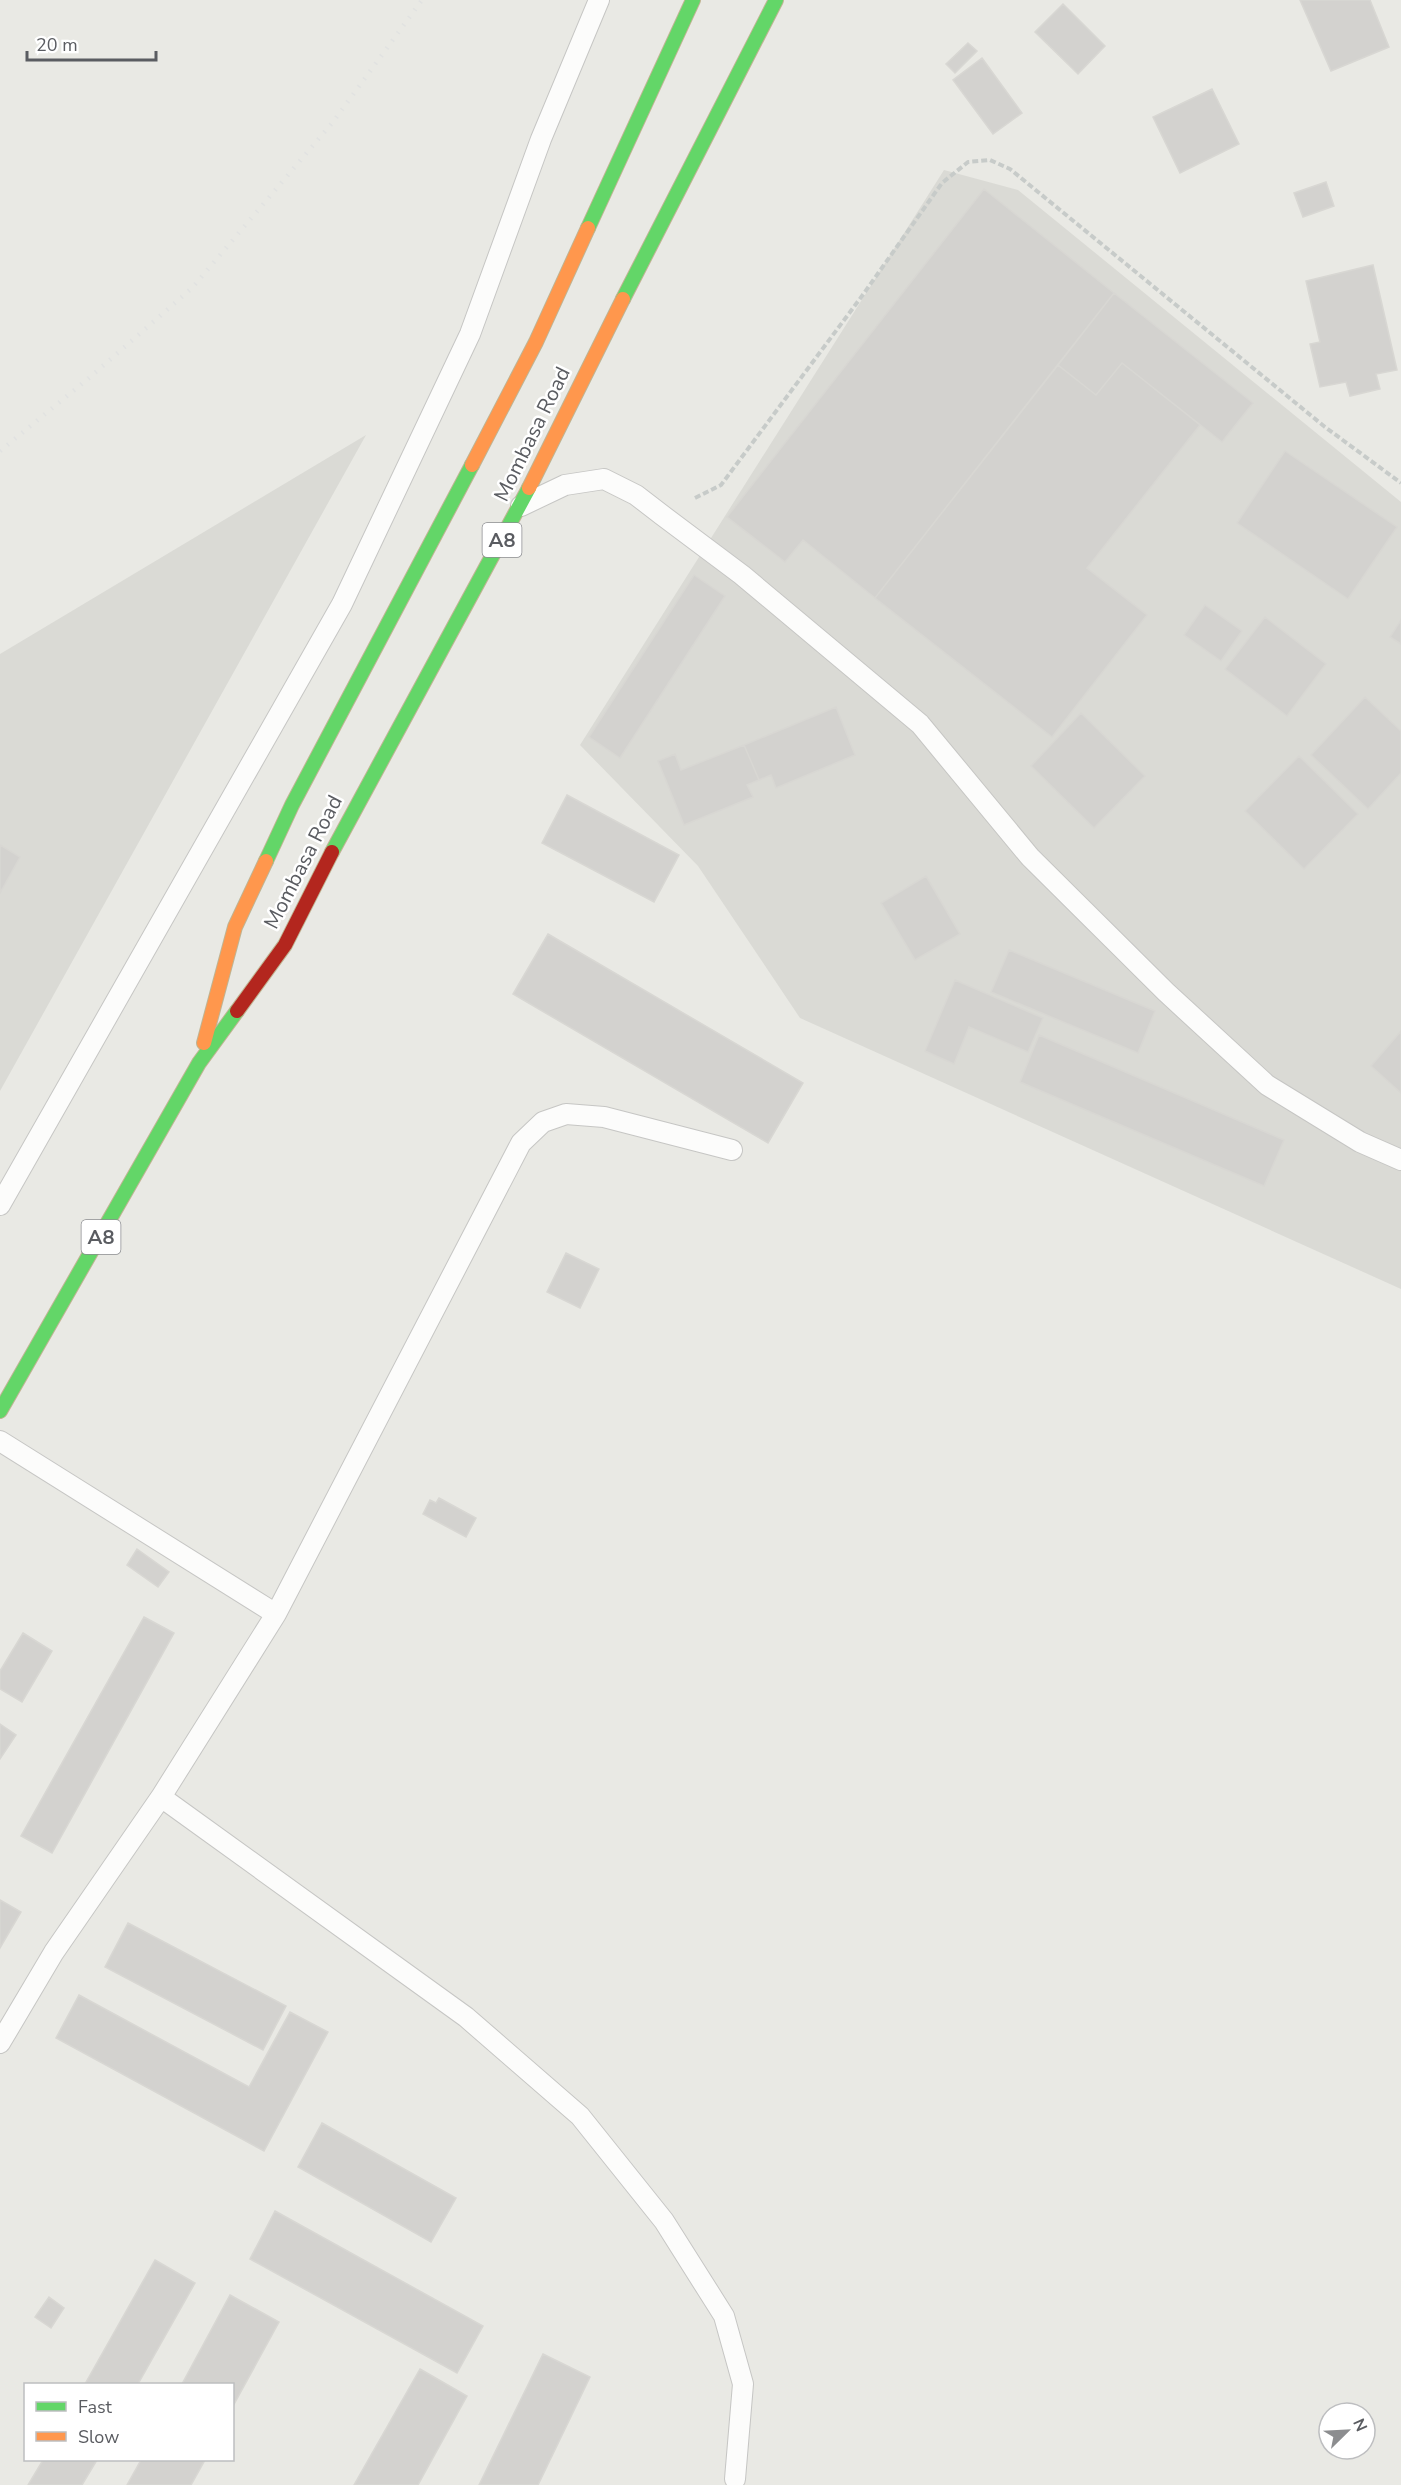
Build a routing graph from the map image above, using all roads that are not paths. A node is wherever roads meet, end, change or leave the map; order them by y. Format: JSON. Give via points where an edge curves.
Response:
{"nodes":[{"id":1,"x":599,"y":0,"type":"edge"},
{"id":2,"x":693,"y":0,"type":"edge"},
{"id":3,"x":776,"y":0,"type":"edge"},
{"id":4,"x":518,"y":507,"type":"junction"},
{"id":5,"x":200,"y":1062,"type":"junction"},
{"id":6,"x":732,"y":1150,"type":"dead end"},
{"id":7,"x":1401,"y":1160,"type":"edge"},
{"id":8,"x":0,"y":1205,"type":"edge"},
{"id":9,"x":0,"y":1411,"type":"edge"},
{"id":10,"x":0,"y":1441,"type":"edge"},
{"id":11,"x":276,"y":1614,"type":"junction"},
{"id":12,"x":161,"y":1797,"type":"junction"},
{"id":13,"x":0,"y":2043,"type":"edge"},
{"id":14,"x":735,"y":2479,"type":"dead end"}],
"edges":[{"from":1,"to":8,"type":"lane","via":[[541,139],[470,334],[342,603]]},
{"from":2,"to":5,"type":"highway","name":"Mombasa Road","number":"A8","via":[[536,342],[292,805],[235,927]]},
{"from":3,"to":4,"type":"highway","name":"Mombasa Road","number":"A8"},
{"from":4,"to":5,"type":"highway","name":"Mombasa Road","number":"A8","via":[[354,808],[285,945]]},
{"from":4,"to":7,"type":"lane","via":[[565,485],[604,479],[636,495],[742,575],[920,724],[1030,857],[1166,992],[1267,1085],[1360,1142]]},
{"from":5,"to":9,"type":"highway","name":"Mombasa Road","number":"A8"},
{"from":6,"to":11,"type":"lane","via":[[604,1117],[566,1114],[543,1122],[521,1143]]},
{"from":10,"to":11,"type":"lane"},
{"from":11,"to":12,"type":"lane"},
{"from":12,"to":13,"type":"lane","via":[[54,1952]]},
{"from":12,"to":14,"type":"lane","via":[[466,2017],[580,2116],[664,2221],[724,2316],[742,2384]]}]}
